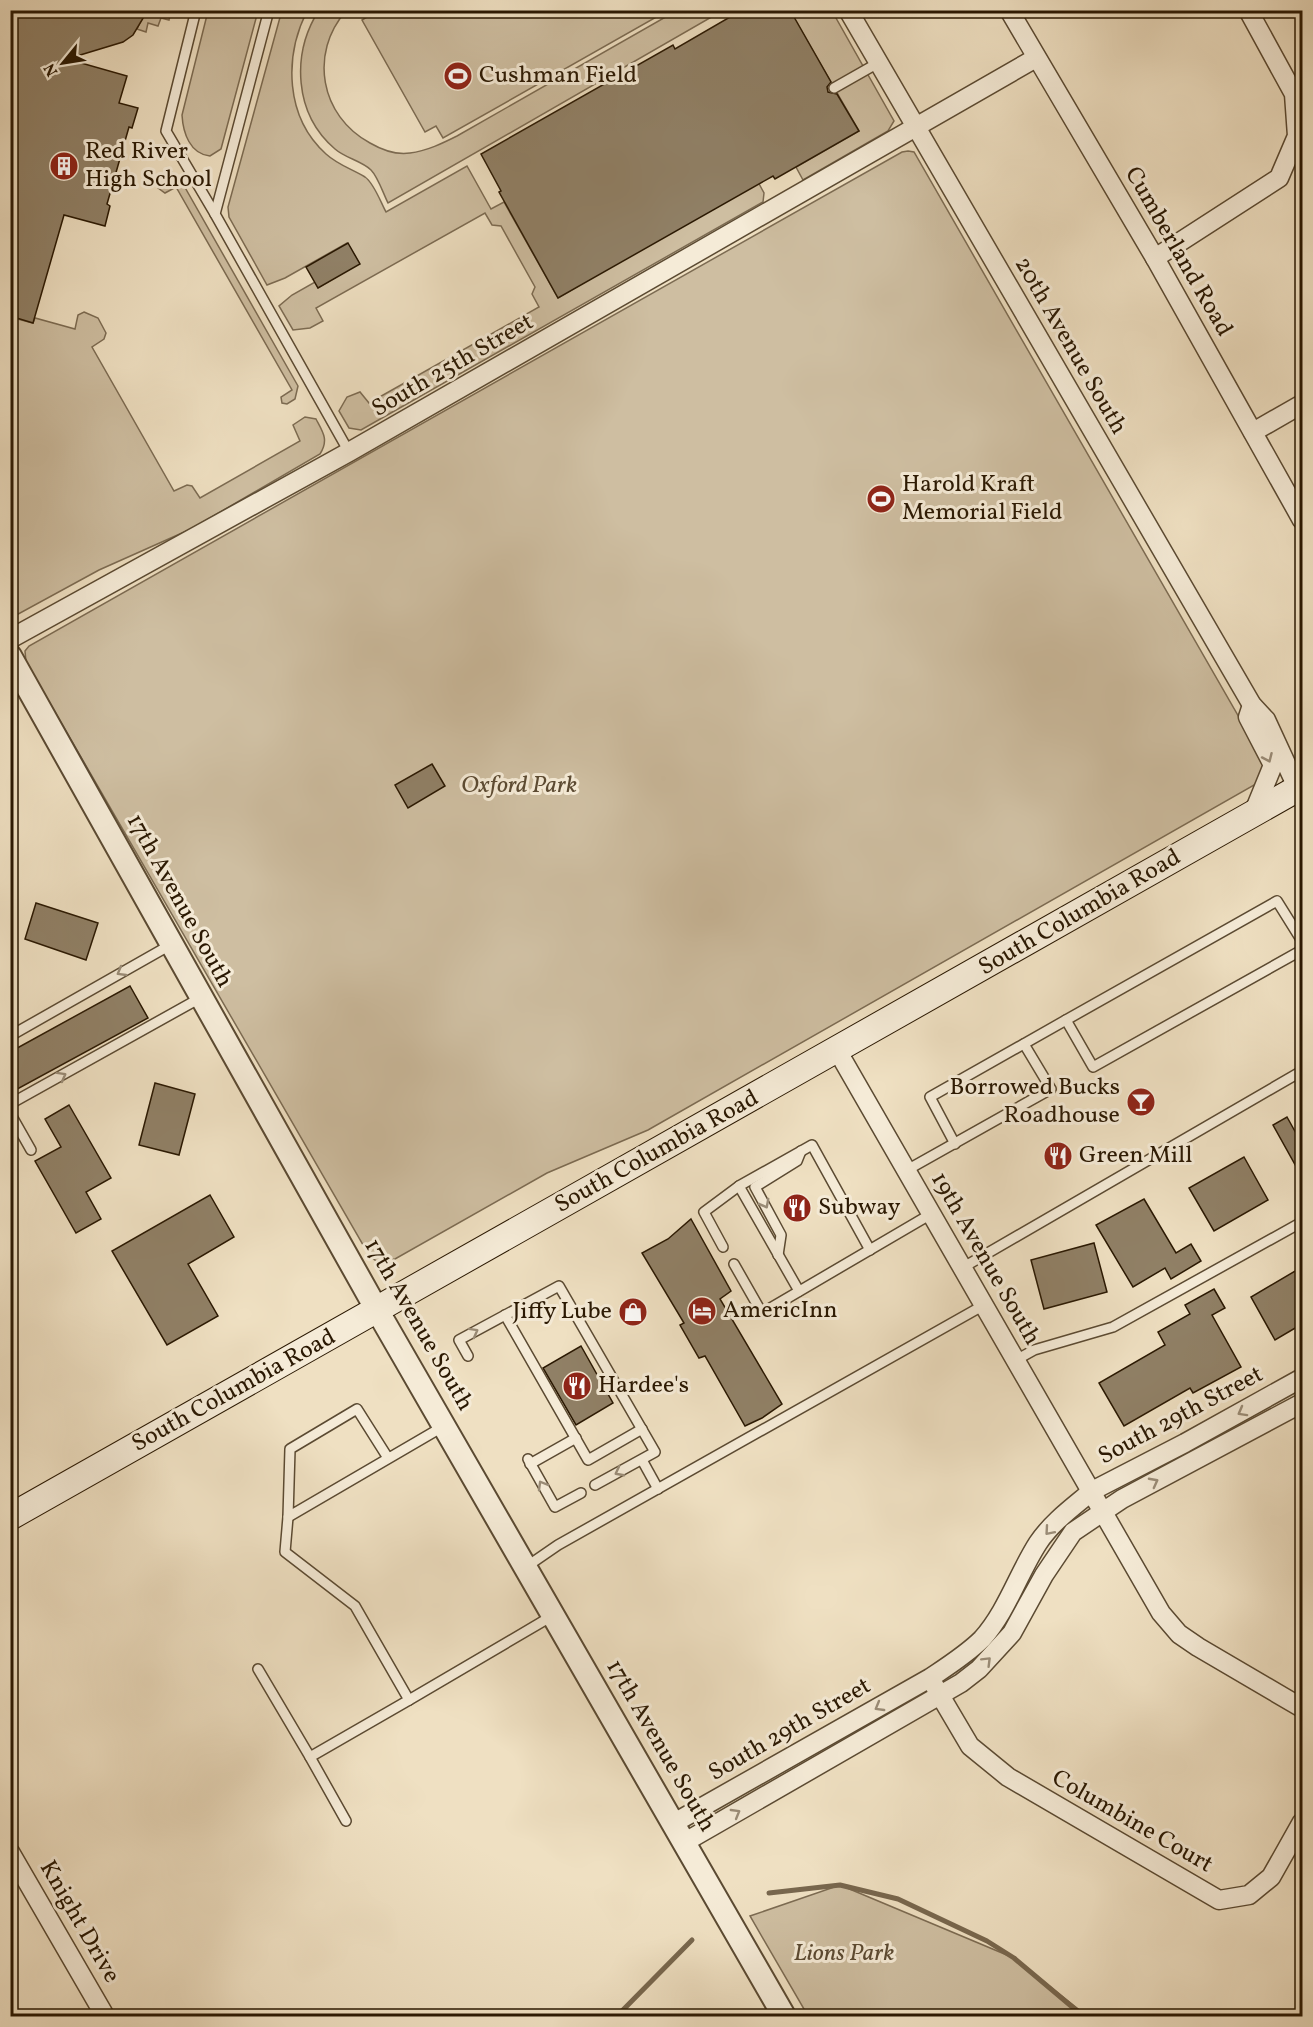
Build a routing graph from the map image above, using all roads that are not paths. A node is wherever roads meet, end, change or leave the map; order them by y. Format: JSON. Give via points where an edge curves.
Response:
{"nodes":[{"id":1,"x":196,"y":10,"type":"edge"},
{"id":2,"x":269,"y":10,"type":"edge"},
{"id":3,"x":848,"y":10,"type":"edge"},
{"id":4,"x":1009,"y":10,"type":"edge"},
{"id":5,"x":1248,"y":10,"type":"edge"},
{"id":6,"x":1036,"y":58,"type":"junction"},
{"id":7,"x":878,"y":63,"type":"junction"},
{"id":8,"x":834,"y":88,"type":"dead end"},
{"id":9,"x":915,"y":129,"type":"junction"},
{"id":10,"x":215,"y":214,"type":"junction"},
{"id":11,"x":1155,"y":258,"type":"junction"},
{"id":12,"x":1302,"y":404,"type":"edge"},
{"id":13,"x":1253,"y":432,"type":"junction"},
{"id":14,"x":349,"y":452,"type":"junction"},
{"id":15,"x":1302,"y":520,"type":"edge"},
{"id":16,"x":10,"y":639,"type":"edge"},
{"id":17,"x":10,"y":656,"type":"edge"},
{"id":18,"x":1252,"y":705,"type":"junction"},
{"id":19,"x":1301,"y":791,"type":"edge"},
{"id":20,"x":1253,"y":814,"type":"junction"},
{"id":21,"x":1302,"y":941,"type":"edge"},
{"id":22,"x":172,"y":944,"type":"junction"},
{"id":23,"x":1302,"y":950,"type":"edge"},
{"id":24,"x":202,"y":997,"type":"junction"},
{"id":25,"x":1066,"y":1020,"type":"junction"},
{"id":26,"x":10,"y":1036,"type":"edge"},
{"id":27,"x":1024,"y":1044,"type":"junction"},
{"id":28,"x":837,"y":1050,"type":"junction"},
{"id":29,"x":1302,"y":1071,"type":"edge"},
{"id":30,"x":10,"y":1104,"type":"edge"},
{"id":31,"x":10,"y":1113,"type":"edge"},
{"id":32,"x":955,"y":1144,"type":"junction"},
{"id":33,"x":31,"y":1150,"type":"dead end"},
{"id":34,"x":801,"y":1151,"type":"junction"},
{"id":35,"x":907,"y":1170,"type":"junction"},
{"id":36,"x":739,"y":1186,"type":"junction"},
{"id":37,"x":931,"y":1214,"type":"junction"},
{"id":38,"x":1302,"y":1222,"type":"edge"},
{"id":39,"x":723,"y":1247,"type":"dead end"},
{"id":40,"x":870,"y":1250,"type":"junction"},
{"id":41,"x":778,"y":1255,"type":"junction"},
{"id":42,"x":734,"y":1264,"type":"dead end"},
{"id":43,"x":963,"y":1268,"type":"junction"},
{"id":44,"x":799,"y":1291,"type":"junction"},
{"id":45,"x":984,"y":1305,"type":"junction"},
{"id":46,"x":377,"y":1310,"type":"junction"},
{"id":47,"x":505,"y":1315,"type":"junction"},
{"id":48,"x":468,"y":1356,"type":"dead end"},
{"id":49,"x":1016,"y":1360,"type":"junction"},
{"id":50,"x":1298,"y":1380,"type":"edge"},
{"id":51,"x":1302,"y":1402,"type":"edge"},
{"id":52,"x":444,"y":1426,"type":"junction"},
{"id":53,"x":642,"y":1429,"type":"junction"},
{"id":54,"x":576,"y":1438,"type":"junction"},
{"id":55,"x":388,"y":1458,"type":"junction"},
{"id":56,"x":642,"y":1460,"type":"junction"},
{"id":57,"x":595,"y":1485,"type":"dead end"},
{"id":58,"x":658,"y":1488,"type":"junction"},
{"id":59,"x":1092,"y":1491,"type":"junction"},
{"id":60,"x":581,"y":1493,"type":"dead end"},
{"id":61,"x":1103,"y":1512,"type":"junction"},
{"id":62,"x":10,"y":1517,"type":"edge"},
{"id":63,"x":288,"y":1517,"type":"junction"},
{"id":64,"x":526,"y":1567,"type":"junction"},
{"id":65,"x":554,"y":1615,"type":"junction"},
{"id":66,"x":258,"y":1669,"type":"dead end"},
{"id":67,"x":930,"y":1678,"type":"junction"},
{"id":68,"x":940,"y":1696,"type":"junction"},
{"id":69,"x":409,"y":1700,"type":"junction"},
{"id":70,"x":1302,"y":1708,"type":"edge"},
{"id":71,"x":310,"y":1757,"type":"junction"},
{"id":72,"x":346,"y":1821,"type":"dead end"},
{"id":73,"x":1302,"y":1822,"type":"edge"},
{"id":74,"x":679,"y":1833,"type":"junction"},
{"id":75,"x":10,"y":1852,"type":"edge"},
{"id":76,"x":105,"y":2016,"type":"edge"},
{"id":77,"x":784,"y":2016,"type":"edge"}],
"edges":[{"from":1,"to":10,"type":"lane","via":[[166,131]]},
{"from":2,"to":10,"type":"lane"},
{"from":3,"to":7,"type":"street","name":"20th Avenue South"},
{"from":4,"to":6,"type":"street","name":"Cumberland Road"},
{"from":5,"to":11,"type":"street","via":[[1294,94],[1297,136],[1279,178]]},
{"from":6,"to":9,"type":"street","name":"South 25th Street"},
{"from":6,"to":11,"type":"street","name":"Cumberland Road"},
{"from":7,"to":8,"type":"lane"},
{"from":7,"to":9,"type":"street","name":"20th Avenue South"},
{"from":9,"to":14,"type":"street","name":"South 25th Street"},
{"from":9,"to":18,"type":"street","name":"20th Avenue South"},
{"from":10,"to":14,"type":"lane"},
{"from":11,"to":13,"type":"street","name":"Cumberland Road"},
{"from":12,"to":13,"type":"street"},
{"from":13,"to":15,"type":"street","name":"Cumberland Road"},
{"from":14,"to":16,"type":"street","name":"South 25th Street"},
{"from":17,"to":22,"type":"street","name":"17th Avenue South"},
{"from":18,"to":19,"type":"street","name":"20th Avenue South","via":[[1266,720]]},
{"from":18,"to":20,"type":"street","name":"20th Avenue South","one_way":true,"via":[[1248,717],[1273,765]]},
{"from":19,"to":20,"type":"main road","name":"South Columbia Road"},
{"from":20,"to":28,"type":"main road","name":"South Columbia Road"},
{"from":21,"to":25,"type":"lane","via":[[1277,901]]},
{"from":22,"to":24,"type":"street","name":"17th Avenue South"},
{"from":22,"to":26,"type":"lane","one_way":true},
{"from":23,"to":25,"type":"lane","via":[[1094,1067]]},
{"from":30,"to":24,"type":"lane","one_way":true},
{"from":24,"to":46,"type":"street","name":"17th Avenue South"},
{"from":25,"to":27,"type":"lane"},
{"from":27,"to":32,"type":"lane","via":[[930,1097]]},
{"from":27,"to":32,"type":"lane","via":[[1051,1089]]},
{"from":28,"to":35,"type":"street","name":"19th Avenue South"},
{"from":28,"to":46,"type":"main road","name":"South Columbia Road"},
{"from":29,"to":43,"type":"lane"},
{"from":31,"to":33,"type":"lane"},
{"from":32,"to":35,"type":"lane"},
{"from":34,"to":36,"type":"lane"},
{"from":34,"to":40,"type":"lane","via":[[812,1145]]},
{"from":34,"to":41,"type":"lane","one_way":true,"via":[[797,1161],[755,1187],[781,1235]]},
{"from":35,"to":37,"type":"street","name":"19th Avenue South"},
{"from":36,"to":39,"type":"lane","via":[[704,1212]]},
{"from":36,"to":41,"type":"lane"},
{"from":37,"to":40,"type":"lane"},
{"from":37,"to":43,"type":"street","name":"19th Avenue South"},
{"from":38,"to":49,"type":"lane","via":[[1113,1327],[1034,1350]]},
{"from":40,"to":44,"type":"lane"},
{"from":41,"to":44,"type":"lane"},
{"from":42,"to":44,"type":"lane","via":[[762,1313]]},
{"from":43,"to":45,"type":"street","name":"19th Avenue South"},
{"from":45,"to":49,"type":"street","name":"19th Avenue South"},
{"from":45,"to":58,"type":"lane"},
{"from":46,"to":52,"type":"street","name":"17th Avenue South"},
{"from":46,"to":62,"type":"main road","name":"South Columbia Road"},
{"from":48,"to":47,"type":"lane","one_way":true,"via":[[459,1340]]},
{"from":47,"to":53,"type":"lane","via":[[559,1286]]},
{"from":47,"to":54,"type":"lane"},
{"from":49,"to":59,"type":"street","name":"19th Avenue South"},
{"from":50,"to":51,"type":"street","name":"South 29th Street"},
{"from":50,"to":59,"type":"street","name":"South 29th Street","one_way":true},
{"from":61,"to":51,"type":"street","name":"South 29th Street","one_way":true},
{"from":52,"to":55,"type":"lane"},
{"from":52,"to":64,"type":"street","name":"17th Avenue South"},
{"from":53,"to":54,"type":"lane","via":[[588,1460]]},
{"from":53,"to":56,"type":"lane","via":[[656,1452]]},
{"from":60,"to":54,"type":"lane","one_way":true,"via":[[555,1507],[529,1461]]},
{"from":55,"to":63,"type":"lane"},
{"from":55,"to":63,"type":"lane","via":[[357,1409],[290,1449]]},
{"from":56,"to":57,"type":"lane","one_way":true},
{"from":56,"to":58,"type":"lane"},
{"from":58,"to":64,"type":"lane"},
{"from":59,"to":61,"type":"street","name":"South 29th Street"},
{"from":59,"to":67,"type":"street","name":"South 29th Street","one_way":true,"via":[[1039,1542],[982,1638]]},
{"from":68,"to":61,"type":"street","name":"South 29th Street","one_way":true,"via":[[996,1652],[1023,1617],[1044,1575],[1073,1532]]},
{"from":61,"to":70,"type":"street","via":[[1161,1613],[1179,1634]]},
{"from":63,"to":69,"type":"lane","via":[[285,1552],[355,1606]]},
{"from":64,"to":65,"type":"street","name":"17th Avenue South"},
{"from":65,"to":69,"type":"lane"},
{"from":65,"to":74,"type":"street","name":"17th Avenue South"},
{"from":66,"to":71,"type":"lane"},
{"from":67,"to":68,"type":"street"},
{"from":67,"to":74,"type":"street","name":"South 29th Street","one_way":true},
{"from":68,"to":73,"type":"street","name":"Columbine Court","via":[[970,1746],[1008,1777],[1219,1900],[1249,1895],[1271,1877]]},
{"from":74,"to":68,"type":"street","name":"South 29th Street","one_way":true},
{"from":69,"to":71,"type":"lane"},
{"from":71,"to":72,"type":"lane"},
{"from":74,"to":77,"type":"street","name":"17th Avenue South"},
{"from":75,"to":76,"type":"street","name":"Knight Drive"}]}
